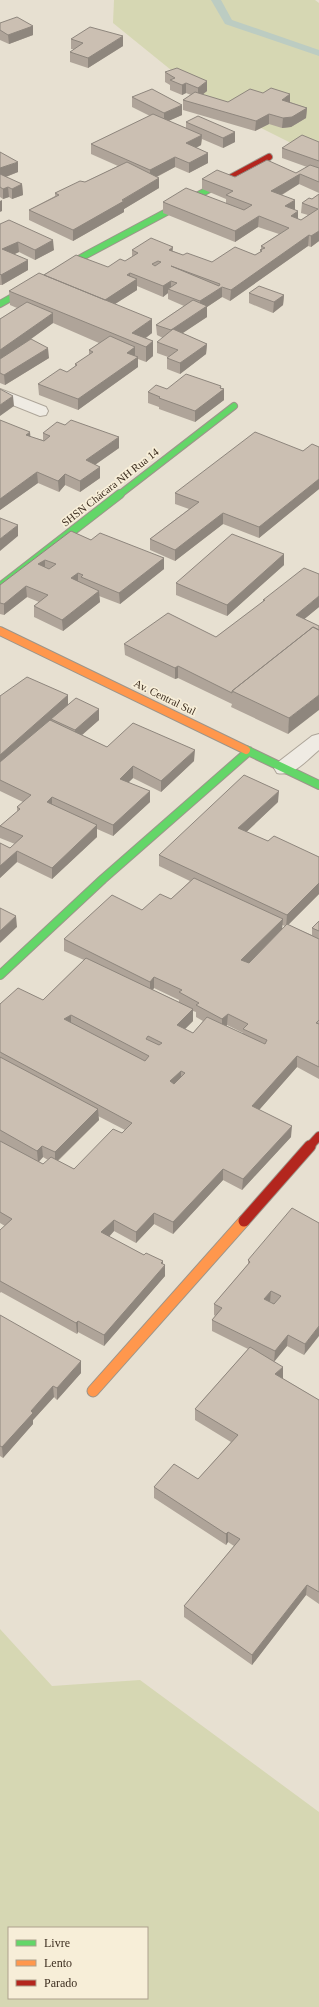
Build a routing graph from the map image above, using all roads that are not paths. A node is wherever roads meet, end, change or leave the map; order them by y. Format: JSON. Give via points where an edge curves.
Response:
{"nodes":[{"id":1,"x":269,"y":157,"type":"dead end"},
{"id":2,"x":0,"y":304,"type":"edge"},
{"id":3,"x":0,"y":394,"type":"edge"},
{"id":4,"x":234,"y":406,"type":"dead end"},
{"id":5,"x":40,"y":411,"type":"dead end"},
{"id":6,"x":0,"y":587,"type":"edge"},
{"id":7,"x":0,"y":631,"type":"edge"},
{"id":8,"x":319,"y":740,"type":"edge"},
{"id":9,"x":249,"y":751,"type":"junction"},
{"id":10,"x":284,"y":768,"type":"junction"},
{"id":11,"x":319,"y":785,"type":"edge"},
{"id":12,"x":0,"y":975,"type":"edge"},
{"id":13,"x":319,"y":1136,"type":"edge"},
{"id":14,"x":93,"y":1391,"type":"dead end"}],
"edges":[{"from":1,"to":2,"type":"street"},
{"from":3,"to":5,"type":"street"},
{"from":4,"to":6,"type":"street","name":"SHSN Chácara NH Rua 14"},
{"from":7,"to":9,"type":"street","name":"Av. Central Sul"},
{"from":8,"to":10,"type":"street"},
{"from":9,"to":10,"type":"street","name":"Av. Central Sul"},
{"from":9,"to":12,"type":"street","via":[[103,879]]},
{"from":10,"to":11,"type":"street","name":"Av. Central Sul"},
{"from":13,"to":14,"type":"street"}]}
